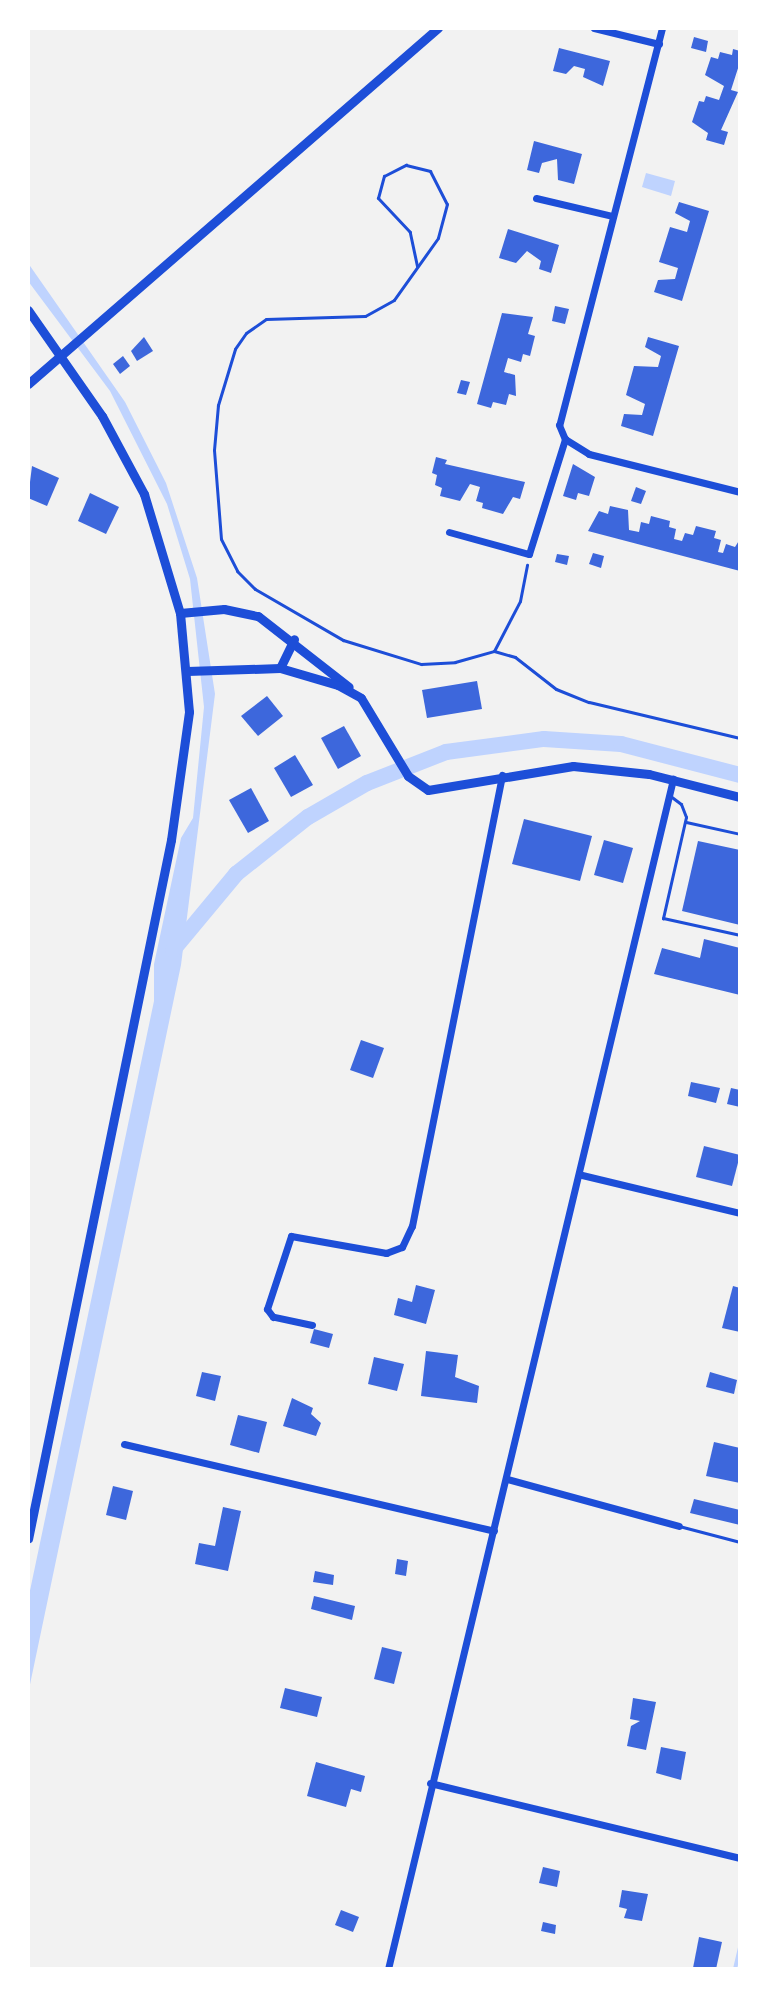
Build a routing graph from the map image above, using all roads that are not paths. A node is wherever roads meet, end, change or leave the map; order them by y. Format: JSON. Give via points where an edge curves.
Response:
{"nodes":[{"id":1,"x":438,"y":28,"type":"edge"},
{"id":2,"x":594,"y":28,"type":"edge"},
{"id":3,"x":662,"y":28,"type":"edge"},
{"id":4,"x":659,"y":44,"type":"junction"},
{"id":5,"x":536,"y":198,"type":"dead end"},
{"id":6,"x":613,"y":216,"type":"junction"},
{"id":7,"x":28,"y":310,"type":"edge"},
{"id":8,"x":60,"y":355,"type":"junction"},
{"id":9,"x":28,"y":384,"type":"edge"},
{"id":10,"x":565,"y":439,"type":"junction"},
{"id":11,"x":740,"y":492,"type":"edge"},
{"id":12,"x":449,"y":532,"type":"dead end"},
{"id":13,"x":183,"y":613,"type":"junction"},
{"id":14,"x":294,"y":639,"type":"junction"},
{"id":15,"x":280,"y":668,"type":"junction"},
{"id":16,"x":190,"y":671,"type":"junction"},
{"id":17,"x":361,"y":698,"type":"junction"},
{"id":18,"x":502,"y":775,"type":"junction"},
{"id":19,"x":673,"y":779,"type":"junction"},
{"id":20,"x":669,"y":795,"type":"junction"},
{"id":21,"x":740,"y":797,"type":"edge"},
{"id":22,"x":686,"y":822,"type":"junction"},
{"id":23,"x":740,"y":834,"type":"edge"},
{"id":24,"x":740,"y":935,"type":"edge"},
{"id":25,"x":582,"y":1175,"type":"junction"},
{"id":26,"x":740,"y":1213,"type":"edge"},
{"id":27,"x":312,"y":1325,"type":"dead end"},
{"id":28,"x":124,"y":1444,"type":"dead end"},
{"id":29,"x":507,"y":1479,"type":"junction"},
{"id":30,"x":679,"y":1526,"type":"joint"},
{"id":31,"x":494,"y":1531,"type":"junction"},
{"id":32,"x":28,"y":1539,"type":"edge"},
{"id":33,"x":740,"y":1542,"type":"edge"},
{"id":34,"x":430,"y":1783,"type":"junction"},
{"id":35,"x":740,"y":1858,"type":"edge"},
{"id":36,"x":388,"y":1969,"type":"edge"}],
"edges":[{"from":1,"to":8,"type":"street"},
{"from":2,"to":4,"type":"street"},
{"from":3,"to":4,"type":"street"},
{"from":4,"to":6,"type":"street"},
{"from":5,"to":6,"type":"street"},
{"from":6,"to":10,"type":"street","via":[[559,417]]},
{"from":7,"to":8,"type":"street"},
{"from":8,"to":9,"type":"street"},
{"from":8,"to":13,"type":"street","via":[[102,416],[144,494]]},
{"from":10,"to":11,"type":"street","via":[[594,455]]},
{"from":10,"to":12,"type":"street","via":[[529,554]]},
{"from":13,"to":14,"type":"street","via":[[250,612]]},
{"from":13,"to":16,"type":"street"},
{"from":14,"to":15,"type":"street"},
{"from":14,"to":17,"type":"street"},
{"from":15,"to":16,"type":"street"},
{"from":15,"to":17,"type":"street","via":[[322,678]]},
{"from":16,"to":32,"type":"street","via":[[185,767]]},
{"from":17,"to":18,"type":"street","via":[[417,785],[439,791]]},
{"from":18,"to":19,"type":"street","via":[[573,766]]},
{"from":18,"to":27,"type":"street","via":[[412,1226],[402,1247],[386,1253],[291,1236],[267,1309],[273,1317]]},
{"from":19,"to":20,"type":"street"},
{"from":19,"to":21,"type":"street"},
{"from":20,"to":22,"type":"lane","via":[[681,804]]},
{"from":20,"to":25,"type":"street"},
{"from":22,"to":23,"type":"lane"},
{"from":22,"to":24,"type":"lane","via":[[663,918]]},
{"from":25,"to":26,"type":"street"},
{"from":25,"to":29,"type":"street"},
{"from":28,"to":31,"type":"street"},
{"from":29,"to":30,"type":"street"},
{"from":29,"to":31,"type":"street"},
{"from":30,"to":33,"type":"lane"},
{"from":31,"to":34,"type":"street"},
{"from":34,"to":35,"type":"street"},
{"from":34,"to":36,"type":"street"}]}
